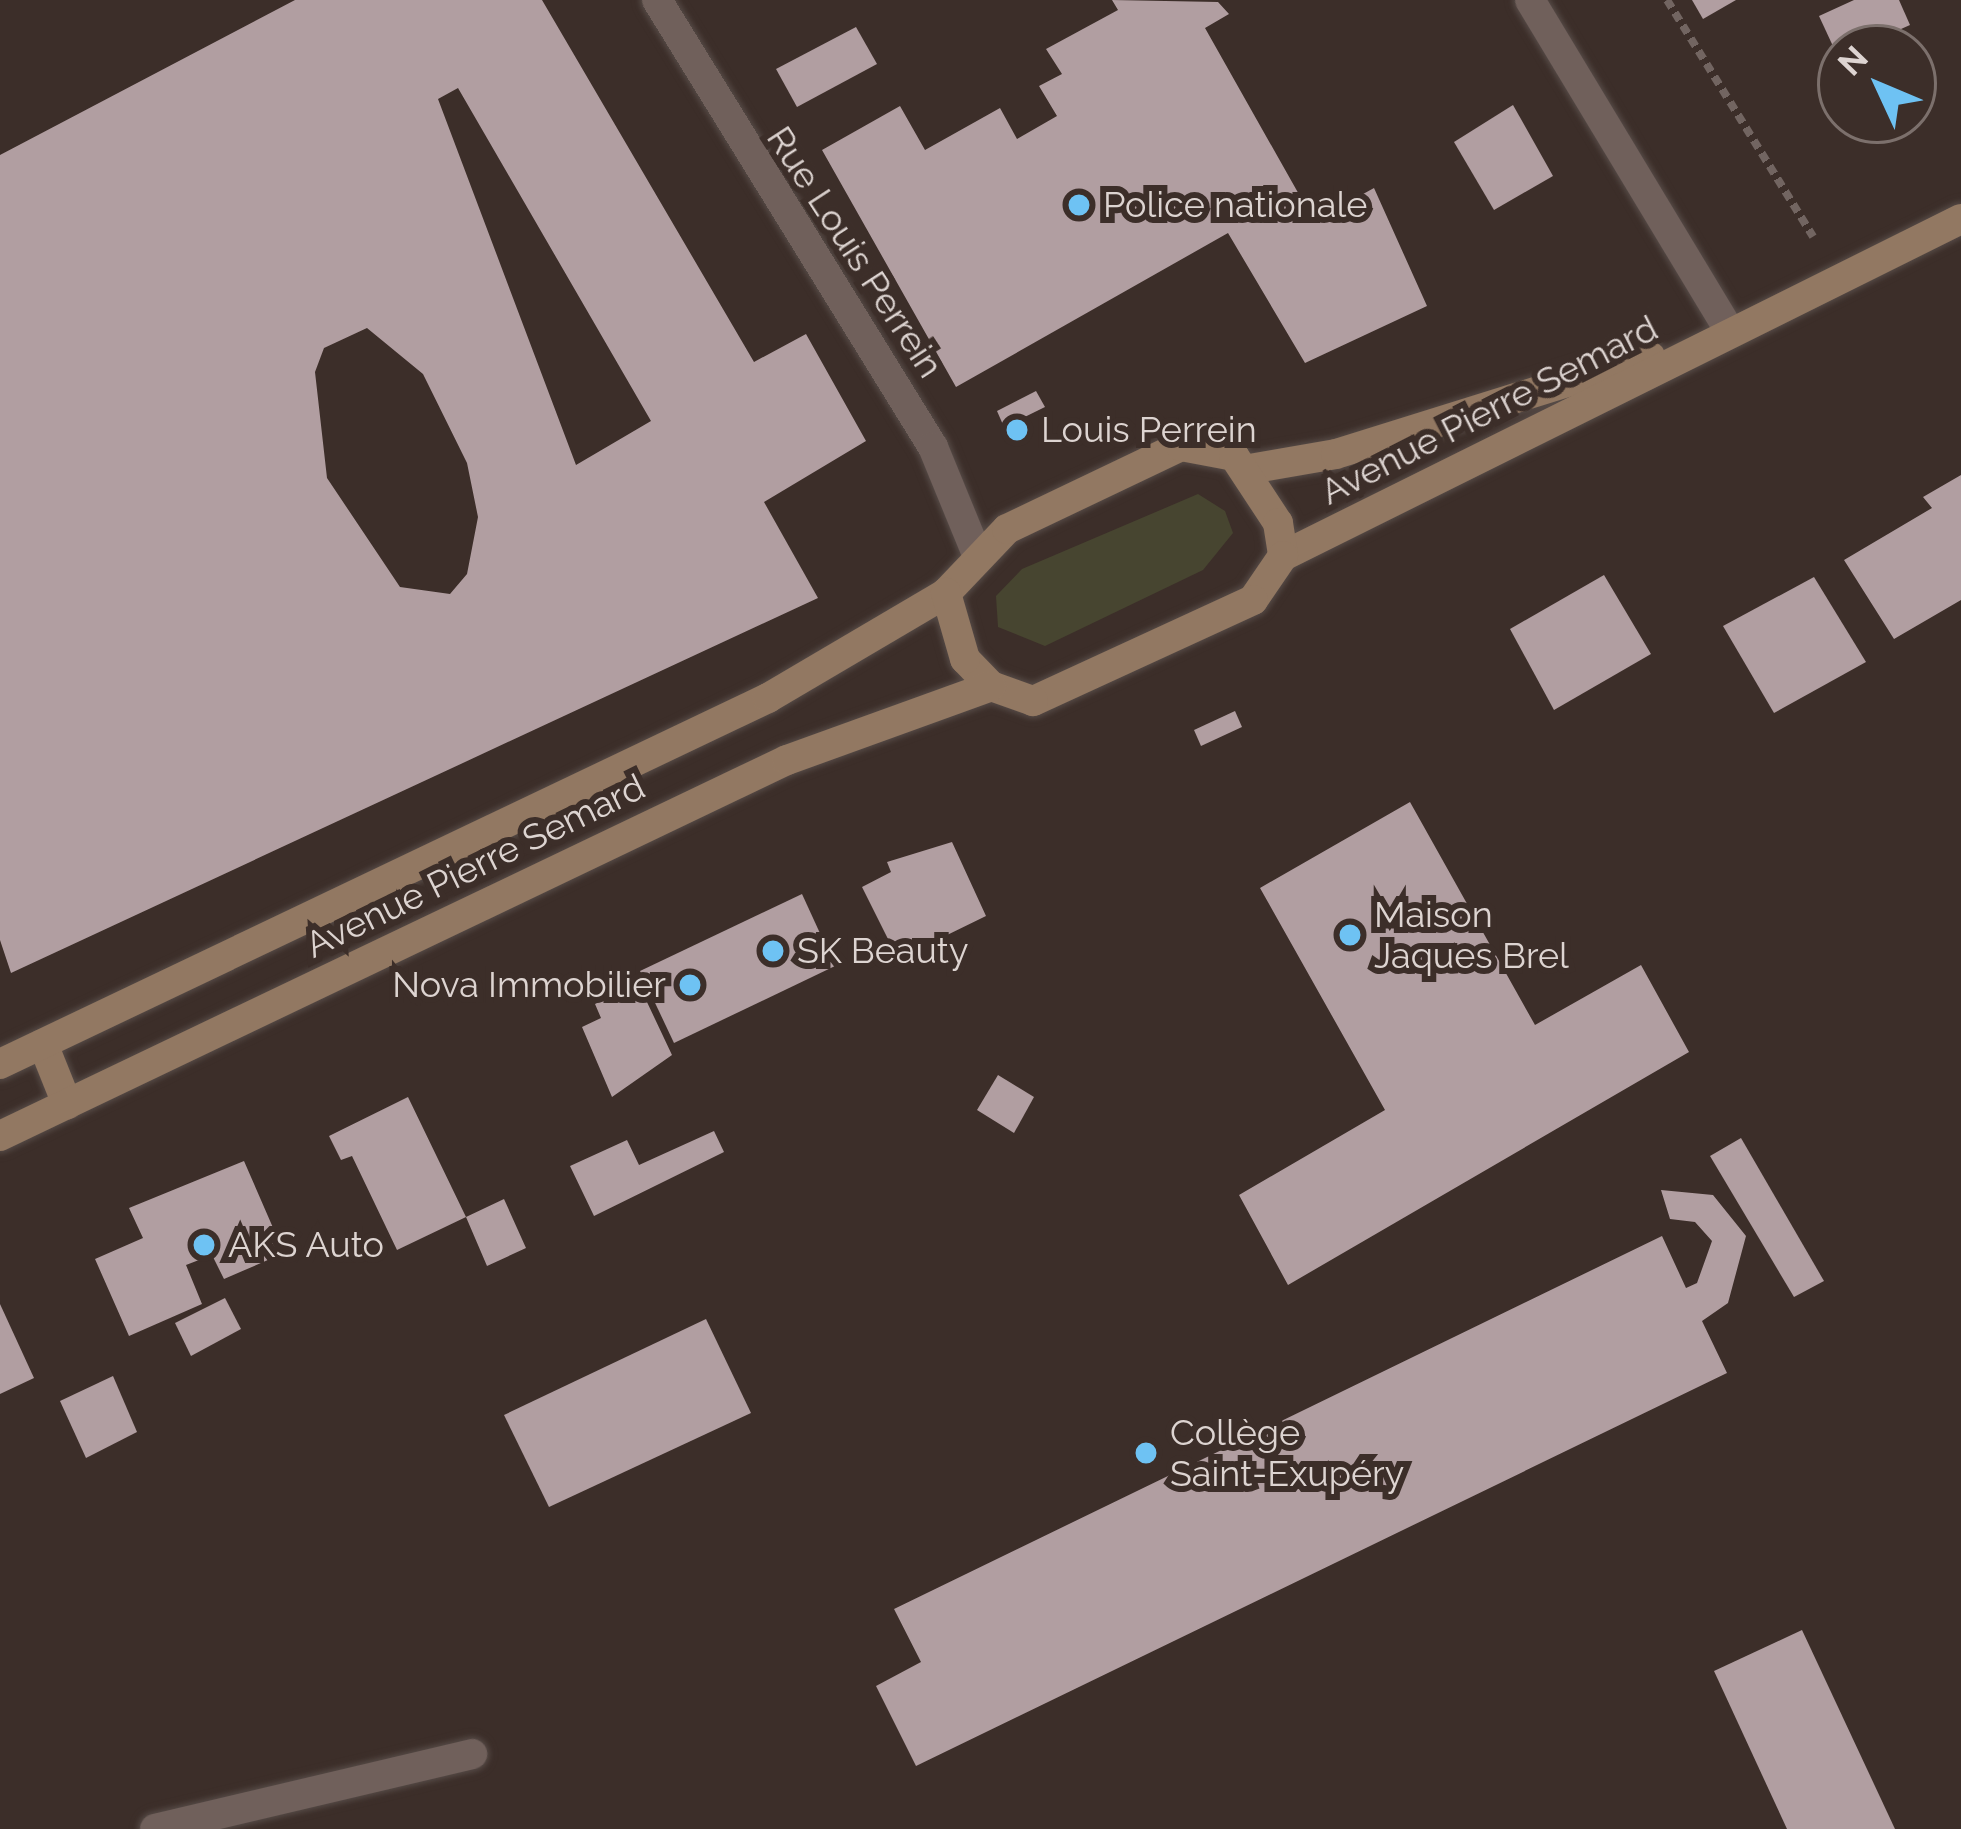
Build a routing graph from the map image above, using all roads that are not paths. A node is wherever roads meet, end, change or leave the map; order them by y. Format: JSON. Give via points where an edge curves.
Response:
{"nodes":[{"id":1,"x":657,"y":0,"type":"edge"},
{"id":2,"x":1530,"y":0,"type":"edge"},
{"id":3,"x":1961,"y":220,"type":"edge"},
{"id":4,"x":1730,"y":331,"type":"junction"},
{"id":5,"x":1250,"y":469,"type":"junction"},
{"id":6,"x":976,"y":551,"type":"junction"},
{"id":7,"x":1283,"y":556,"type":"junction"},
{"id":8,"x":946,"y":593,"type":"junction"},
{"id":9,"x":991,"y":686,"type":"junction"},
{"id":10,"x":43,"y":1044,"type":"junction"},
{"id":11,"x":0,"y":1064,"type":"edge"},
{"id":12,"x":67,"y":1104,"type":"junction"},
{"id":13,"x":0,"y":1136,"type":"edge"},
{"id":14,"x":472,"y":1754,"type":"dead end"},
{"id":15,"x":155,"y":1829,"type":"edge"}],
"edges":[{"from":1,"to":6,"type":"street","name":"Rue Louis Perrein","via":[[933,447]]},
{"from":2,"to":4,"type":"street"},
{"from":3,"to":4,"type":"main road","name":"Avenue Pierre Semard"},
{"from":4,"to":5,"type":"main road","name":"Avenue Pierre Semard","via":[[1336,454]]},
{"from":4,"to":7,"type":"main road","name":"Avenue Pierre Semard"},
{"from":5,"to":6,"type":"main road","name":"Avenue Pierre Semard","via":[[1217,447],[1180,446]]},
{"from":5,"to":7,"type":"main road","name":"Avenue Pierre Semard"},
{"from":6,"to":8,"type":"main road","name":"Avenue Pierre Semard"},
{"from":7,"to":9,"type":"main road","name":"Avenue Pierre Semard","via":[[1253,601],[1097,680],[1034,701]]},
{"from":8,"to":9,"type":"main road","via":[[951,629]]},
{"from":8,"to":10,"type":"main road","name":"Avenue Pierre Semard","via":[[768,698]]},
{"from":9,"to":12,"type":"main road","name":"Avenue Pierre Semard","via":[[788,760]]},
{"from":10,"to":11,"type":"main road","name":"Avenue Pierre Semard"},
{"from":10,"to":12,"type":"main road"},
{"from":12,"to":13,"type":"main road","name":"Avenue Pierre Semard"},
{"from":14,"to":15,"type":"street"}]}
